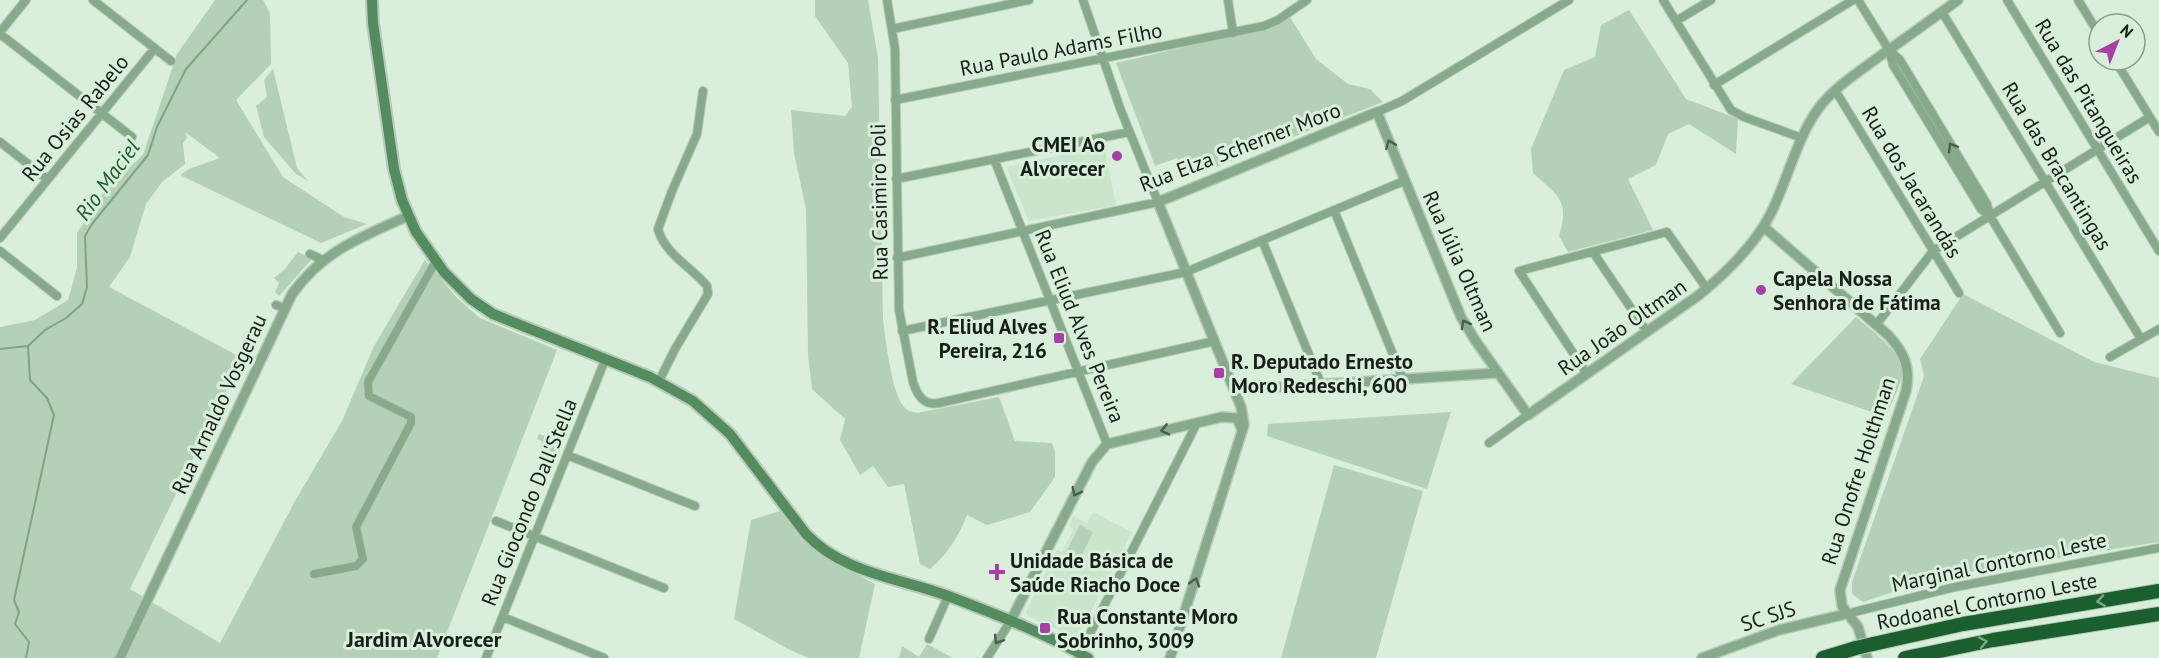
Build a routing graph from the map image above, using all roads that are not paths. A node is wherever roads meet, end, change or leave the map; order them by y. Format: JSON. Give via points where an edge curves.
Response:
{"nodes":[{"id":1,"x":26,"y":0,"type":"edge"},
{"id":2,"x":93,"y":0,"type":"edge"},
{"id":3,"x":372,"y":0,"type":"edge"},
{"id":4,"x":887,"y":0,"type":"edge"},
{"id":5,"x":1029,"y":0,"type":"edge"},
{"id":6,"x":1083,"y":0,"type":"edge"},
{"id":7,"x":1228,"y":0,"type":"edge"},
{"id":8,"x":1307,"y":0,"type":"edge"},
{"id":9,"x":1569,"y":0,"type":"edge"},
{"id":10,"x":1663,"y":0,"type":"edge"},
{"id":11,"x":1711,"y":0,"type":"edge"},
{"id":12,"x":1853,"y":0,"type":"edge"},
{"id":13,"x":1858,"y":0,"type":"edge"},
{"id":14,"x":1958,"y":0,"type":"edge"},
{"id":15,"x":2007,"y":0,"type":"edge"},
{"id":16,"x":2078,"y":0,"type":"edge"},
{"id":17,"x":1942,"y":12,"type":"junction"},
{"id":18,"x":2087,"y":15,"type":"edge"},
{"id":19,"x":1676,"y":21,"type":"junction"},
{"id":20,"x":892,"y":29,"type":"junction"},
{"id":21,"x":0,"y":33,"type":"edge"},
{"id":22,"x":1233,"y":33,"type":"junction"},
{"id":23,"x":154,"y":48,"type":"junction"},
{"id":24,"x":1889,"y":50,"type":"junction"},
{"id":25,"x":1103,"y":59,"type":"junction"},
{"id":26,"x":171,"y":62,"type":"dead end"},
{"id":27,"x":2122,"y":72,"type":"edge"},
{"id":28,"x":1714,"y":85,"type":"junction"},
{"id":29,"x":1835,"y":90,"type":"junction"},
{"id":30,"x":703,"y":91,"type":"dead end"},
{"id":31,"x":895,"y":100,"type":"junction"},
{"id":32,"x":1377,"y":112,"type":"junction"},
{"id":33,"x":101,"y":114,"type":"junction"},
{"id":34,"x":2150,"y":117,"type":"junction"},
{"id":35,"x":1129,"y":132,"type":"junction"},
{"id":36,"x":2159,"y":132,"type":"edge"},
{"id":37,"x":132,"y":137,"type":"dead end"},
{"id":38,"x":1802,"y":138,"type":"junction"},
{"id":39,"x":0,"y":142,"type":"edge"},
{"id":40,"x":2097,"y":150,"type":"junction"},
{"id":41,"x":994,"y":159,"type":"junction"},
{"id":42,"x":47,"y":179,"type":"junction"},
{"id":43,"x":896,"y":179,"type":"junction"},
{"id":44,"x":1404,"y":181,"type":"junction"},
{"id":45,"x":2045,"y":182,"type":"junction"},
{"id":46,"x":1158,"y":202,"type":"junction"},
{"id":47,"x":1334,"y":210,"type":"junction"},
{"id":48,"x":408,"y":216,"type":"junction"},
{"id":49,"x":1990,"y":216,"type":"junction"},
{"id":50,"x":1764,"y":227,"type":"junction"},
{"id":51,"x":1023,"y":231,"type":"junction"},
{"id":52,"x":0,"y":237,"type":"edge"},
{"id":53,"x":1262,"y":240,"type":"junction"},
{"id":54,"x":0,"y":251,"type":"edge"},
{"id":55,"x":1933,"y":251,"type":"junction"},
{"id":56,"x":2159,"y":251,"type":"edge"},
{"id":57,"x":1593,"y":252,"type":"junction"},
{"id":58,"x":310,"y":254,"type":"dead end"},
{"id":59,"x":897,"y":258,"type":"junction"},
{"id":60,"x":322,"y":260,"type":"junction"},
{"id":61,"x":436,"y":261,"type":"junction"},
{"id":62,"x":1186,"y":272,"type":"junction"},
{"id":63,"x":1707,"y":289,"type":"junction"},
{"id":64,"x":1959,"y":293,"type":"dead end"},
{"id":65,"x":57,"y":296,"type":"dead end"},
{"id":66,"x":1050,"y":300,"type":"junction"},
{"id":67,"x":1876,"y":326,"type":"junction"},
{"id":68,"x":2159,"y":329,"type":"edge"},
{"id":69,"x":902,"y":331,"type":"junction"},
{"id":70,"x":1647,"y":332,"type":"junction"},
{"id":71,"x":2060,"y":333,"type":"dead end"},
{"id":72,"x":2141,"y":339,"type":"junction"},
{"id":73,"x":1215,"y":341,"type":"junction"},
{"id":74,"x":2110,"y":357,"type":"dead end"},
{"id":75,"x":605,"y":360,"type":"junction"},
{"id":76,"x":1079,"y":372,"type":"junction"},
{"id":77,"x":1497,"y":373,"type":"junction"},
{"id":78,"x":1587,"y":374,"type":"junction"},
{"id":79,"x":1403,"y":379,"type":"junction"},
{"id":80,"x":659,"y":381,"type":"junction"},
{"id":81,"x":1321,"y":384,"type":"junction"},
{"id":82,"x":1235,"y":390,"type":"junction"},
{"id":83,"x":1528,"y":415,"type":"junction"},
{"id":84,"x":1222,"y":417,"type":"junction"},
{"id":85,"x":1197,"y":423,"type":"junction"},
{"id":86,"x":1242,"y":435,"type":"junction"},
{"id":87,"x":1489,"y":443,"type":"dead end"},
{"id":88,"x":1107,"y":444,"type":"junction"},
{"id":89,"x":567,"y":455,"type":"junction"},
{"id":90,"x":695,"y":506,"type":"dead end"},
{"id":91,"x":496,"y":521,"type":"dead end"},
{"id":92,"x":535,"y":536,"type":"junction"},
{"id":93,"x":2159,"y":548,"type":"edge"},
{"id":94,"x":314,"y":574,"type":"dead end"},
{"id":95,"x":664,"y":588,"type":"dead end"},
{"id":96,"x":2159,"y":591,"type":"edge"},
{"id":97,"x":948,"y":596,"type":"junction"},
{"id":98,"x":1846,"y":614,"type":"junction"},
{"id":99,"x":2159,"y":614,"type":"edge"},
{"id":100,"x":502,"y":617,"type":"junction"},
{"id":101,"x":1010,"y":622,"type":"junction"},
{"id":102,"x":929,"y":639,"type":"dead end"},
{"id":103,"x":1084,"y":656,"type":"edge"},
{"id":104,"x":120,"y":658,"type":"edge"},
{"id":105,"x":486,"y":658,"type":"edge"},
{"id":106,"x":604,"y":658,"type":"edge"},
{"id":107,"x":987,"y":658,"type":"edge"},
{"id":108,"x":1170,"y":658,"type":"edge"},
{"id":109,"x":1702,"y":658,"type":"edge"},
{"id":110,"x":1823,"y":658,"type":"edge"},
{"id":111,"x":1867,"y":658,"type":"edge"},
{"id":112,"x":1905,"y":658,"type":"edge"}],
"edges":[{"from":1,"to":21,"type":"street"},
{"from":2,"to":23,"type":"street"},
{"from":3,"to":48,"type":"main road","via":[[394,169]]},
{"from":4,"to":20,"type":"street","name":"Rua Casimiro Poli"},
{"from":5,"to":20,"type":"street"},
{"from":6,"to":25,"type":"street"},
{"from":7,"to":22,"type":"street"},
{"from":8,"to":22,"type":"street","name":"Rua Paulo Adams Filho","via":[[1272,23]]},
{"from":9,"to":32,"type":"street","name":"Rua Elza Scherner Moro","via":[[1402,101]]},
{"from":10,"to":19,"type":"street"},
{"from":11,"to":19,"type":"street"},
{"from":12,"to":28,"type":"street"},
{"from":13,"to":24,"type":"street"},
{"from":14,"to":17,"type":"street"},
{"from":15,"to":40,"type":"street","name":"Rua das Pitangueiras"},
{"from":16,"to":18,"type":"street"},
{"from":17,"to":24,"type":"street"},
{"from":17,"to":45,"type":"street","name":"Rua das Bracantingas"},
{"from":19,"to":28,"type":"street"},
{"from":20,"to":31,"type":"street","name":"Rua Casimiro Poli"},
{"from":21,"to":33,"type":"street"},
{"from":22,"to":25,"type":"street","name":"Rua Paulo Adams Filho"},
{"from":23,"to":26,"type":"street"},
{"from":23,"to":33,"type":"street","name":"Rua Osias Rabelo"},
{"from":24,"to":29,"type":"street"},
{"from":24,"to":49,"type":"street","via":[[1900,60],[1987,204]]},
{"from":25,"to":31,"type":"street","name":"Rua Paulo Adams Filho"},
{"from":25,"to":35,"type":"street"},
{"from":27,"to":34,"type":"street"},
{"from":28,"to":38,"type":"street","via":[[1737,114]]},
{"from":29,"to":38,"type":"street","via":[[1818,109]]},
{"from":29,"to":55,"type":"street","name":"Rua dos Jacarandás"},
{"from":30,"to":80,"type":"street","via":[[697,134],[658,229],[668,248],[707,286],[708,294]]},
{"from":31,"to":43,"type":"street","name":"Rua Casimiro Poli"},
{"from":44,"to":32,"type":"street","name":"Rua Júlia Oltman","one_way":true},
{"from":32,"to":46,"type":"street","name":"Rua Elza Scherner Moro"},
{"from":33,"to":37,"type":"street"},
{"from":33,"to":42,"type":"street","name":"Rua Osias Rabelo"},
{"from":34,"to":36,"type":"street"},
{"from":34,"to":40,"type":"street"},
{"from":35,"to":41,"type":"street"},
{"from":35,"to":46,"type":"street"},
{"from":38,"to":50,"type":"street"},
{"from":39,"to":42,"type":"street"},
{"from":40,"to":45,"type":"street"},
{"from":40,"to":56,"type":"street","name":"Rua das Pitangueiras"},
{"from":41,"to":43,"type":"street"},
{"from":41,"to":51,"type":"street","name":"Rua Eliud Alves Pereira"},
{"from":42,"to":52,"type":"street","name":"Rua Osias Rabelo"},
{"from":43,"to":59,"type":"street","name":"Rua Casimiro Poli"},
{"from":44,"to":47,"type":"street"},
{"from":77,"to":44,"type":"street","name":"Rua Júlia Oltman","one_way":true,"via":[[1461,317]]},
{"from":45,"to":49,"type":"street"},
{"from":45,"to":72,"type":"street","name":"Rua das Bracantingas"},
{"from":46,"to":51,"type":"street","name":"Rua Elza Scherner Moro"},
{"from":46,"to":62,"type":"street"},
{"from":47,"to":53,"type":"street"},
{"from":47,"to":79,"type":"street"},
{"from":48,"to":60,"type":"street","name":"Rua Arnaldo Vosgerau","via":[[357,238]]},
{"from":48,"to":61,"type":"main road"},
{"from":49,"to":55,"type":"street"},
{"from":49,"to":71,"type":"street"},
{"from":50,"to":63,"type":"street","name":"Rua João Oltman"},
{"from":50,"to":67,"type":"street","name":"Rua Onofre Holthman"},
{"from":51,"to":59,"type":"street","name":"Rua Elza Scherner Moro"},
{"from":51,"to":66,"type":"street","name":"Rua Eliud Alves Pereira"},
{"from":53,"to":62,"type":"street"},
{"from":53,"to":81,"type":"street"},
{"from":54,"to":65,"type":"street"},
{"from":55,"to":64,"type":"street","name":"Rua dos Jacarandás"},
{"from":55,"to":67,"type":"street"},
{"from":57,"to":63,"type":"street","via":[[1667,232]]},
{"from":57,"to":70,"type":"street"},
{"from":57,"to":78,"type":"street","via":[[1519,272]]},
{"from":58,"to":60,"type":"street"},
{"from":59,"to":69,"type":"street","name":"Rua Casimiro Poli"},
{"from":60,"to":104,"type":"street","name":"Rua Arnaldo Vosgerau","via":[[280,306]]},
{"from":61,"to":75,"type":"main road","via":[[461,291],[493,314]]},
{"from":61,"to":94,"type":"street","via":[[368,382],[369,396],[411,417],[411,423],[356,527],[363,559],[356,566]]},
{"from":62,"to":66,"type":"street"},
{"from":62,"to":73,"type":"street"},
{"from":63,"to":70,"type":"street","name":"Rua João Oltman"},
{"from":66,"to":69,"type":"street"},
{"from":66,"to":76,"type":"street","name":"Rua Eliud Alves Pereira"},
{"from":67,"to":98,"type":"street","name":"Rua Onofre Holthman","via":[[1905,357],[1908,383],[1843,581],[1840,598]]},
{"from":68,"to":72,"type":"street"},
{"from":69,"to":76,"type":"street","name":"Rua Casimiro Poli","via":[[913,382],[917,393],[928,403]]},
{"from":70,"to":78,"type":"street","name":"Rua João Oltman"},
{"from":72,"to":74,"type":"street"},
{"from":73,"to":76,"type":"street"},
{"from":73,"to":82,"type":"street"},
{"from":75,"to":80,"type":"main road"},
{"from":75,"to":89,"type":"street","name":"Rua Giocondo Dall'Stella"},
{"from":76,"to":88,"type":"street","name":"Rua Eliud Alves Pereira"},
{"from":77,"to":79,"type":"street"},
{"from":77,"to":83,"type":"street","name":"Rua Júlia Oltman"},
{"from":78,"to":83,"type":"street","name":"Rua João Oltman"},
{"from":79,"to":81,"type":"street"},
{"from":80,"to":97,"type":"main road","via":[[718,421],[821,548],[854,567]]},
{"from":81,"to":82,"type":"street"},
{"from":82,"to":84,"type":"street","via":[[1235,404]]},
{"from":82,"to":86,"type":"street","via":[[1244,415]]},
{"from":83,"to":87,"type":"street","name":"Rua João Oltman"},
{"from":84,"to":85,"type":"street"},
{"from":84,"to":86,"type":"street","via":[[1237,418]]},
{"from":85,"to":88,"type":"street","one_way":true},
{"from":85,"to":103,"type":"street"},
{"from":108,"to":86,"type":"street","one_way":true},
{"from":88,"to":101,"type":"street","name":"Rua Eliud Alves Pereira","one_way":true,"via":[[1092,462]]},
{"from":89,"to":90,"type":"street"},
{"from":89,"to":92,"type":"street","name":"Rua Giocondo Dall'Stella"},
{"from":91,"to":92,"type":"street"},
{"from":92,"to":95,"type":"street"},
{"from":92,"to":100,"type":"street","name":"Rua Giocondo Dall'Stella"},
{"from":93,"to":98,"type":"street","name":"Marginal Contorno Leste","via":[[1955,587]]},
{"from":96,"to":110,"type":"highway","name":"Rodoanel Contorno Leste","one_way":true,"bridge":true,"via":[[1963,624]]},
{"from":97,"to":101,"type":"main road"},
{"from":97,"to":102,"type":"street"},
{"from":98,"to":109,"type":"street","name":"SC SJS","via":[[1779,630]]},
{"from":98,"to":111,"type":"street","name":"Rua Onofre Holthman","via":[[1858,627]]},
{"from":112,"to":99,"type":"highway","name":"Rodoanel Contorno Leste","one_way":true},
{"from":100,"to":105,"type":"street","name":"Rua Giocondo Dall'Stella"},
{"from":100,"to":106,"type":"street"},
{"from":101,"to":103,"type":"main road"},
{"from":101,"to":107,"type":"street","name":"Rua Eliud Alves Pereira","one_way":true}]}
